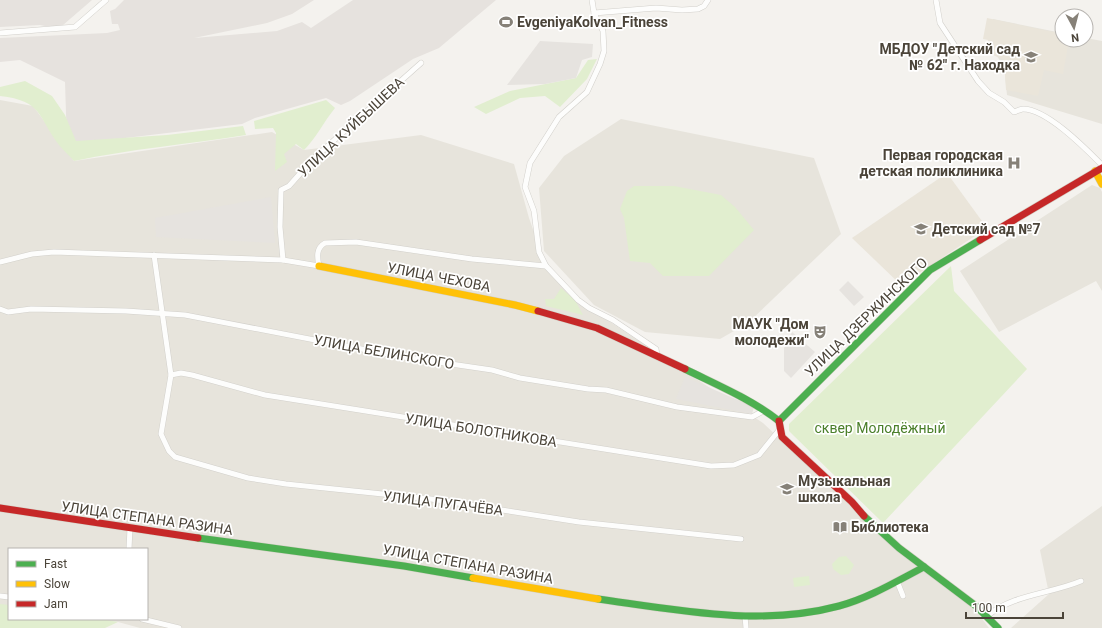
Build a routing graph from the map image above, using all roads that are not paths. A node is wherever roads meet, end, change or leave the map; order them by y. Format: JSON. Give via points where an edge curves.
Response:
{"nodes":[{"id":1,"x":106,"y":0,"type":"edge"},
{"id":2,"x":592,"y":0,"type":"edge"},
{"id":3,"x":708,"y":0,"type":"edge"},
{"id":4,"x":936,"y":0,"type":"edge"},
{"id":5,"x":594,"y":13,"type":"junction"},
{"id":6,"x":0,"y":33,"type":"edge"},
{"id":7,"x":420,"y":63,"type":"dead end"},
{"id":8,"x":1100,"y":168,"type":"edge"},
{"id":9,"x":1102,"y":184,"type":"edge"},
{"id":10,"x":154,"y":255,"type":"junction"},
{"id":11,"x":283,"y":260,"type":"junction"},
{"id":12,"x":0,"y":262,"type":"edge"},
{"id":13,"x":319,"y":266,"type":"junction"},
{"id":14,"x":546,"y":266,"type":"junction"},
{"id":15,"x":0,"y":309,"type":"edge"},
{"id":16,"x":163,"y":314,"type":"junction"},
{"id":17,"x":657,"y":355,"type":"junction"},
{"id":18,"x":171,"y":375,"type":"junction"},
{"id":19,"x":765,"y":410,"type":"junction"},
{"id":20,"x":779,"y":421,"type":"junction"},
{"id":21,"x":780,"y":429,"type":"junction"},
{"id":22,"x":0,"y":508,"type":"edge"},
{"id":23,"x":130,"y":528,"type":"junction"},
{"id":24,"x":741,"y":539,"type":"dead end"},
{"id":25,"x":129,"y":548,"type":"edge"},
{"id":26,"x":924,"y":567,"type":"junction"},
{"id":27,"x":897,"y":581,"type":"junction"},
{"id":28,"x":1081,"y":581,"type":"dead end"},
{"id":29,"x":903,"y":596,"type":"dead end"},
{"id":30,"x":745,"y":616,"type":"junction"},
{"id":31,"x":987,"y":616,"type":"junction"},
{"id":32,"x":146,"y":620,"type":"edge"},
{"id":33,"x":179,"y":628,"type":"edge"},
{"id":34,"x":746,"y":628,"type":"edge"},
{"id":35,"x":998,"y":628,"type":"edge"}],
"edges":[{"from":1,"to":6,"type":"street","via":[[75,27]]},
{"from":2,"to":5,"type":"street"},
{"from":3,"to":5,"type":"street","via":[[698,9],[656,8]]},
{"from":4,"to":8,"type":"street","via":[[940,23],[978,81],[989,93],[1014,112],[1023,109],[1064,129]]},
{"from":5,"to":14,"type":"street","via":[[603,31],[604,50],[600,64],[587,92],[559,117],[530,163],[525,186],[534,211],[539,252]]},
{"from":7,"to":11,"type":"street","name":"УЛИЦА КУЙБЫШЕВА","via":[[313,159],[289,186],[281,190],[280,227]]},
{"from":8,"to":9,"type":"street"},
{"from":8,"to":20,"type":"street","name":"УЛИЦА ДЗЕРЖИНСКОГО","via":[[930,270]]},
{"from":10,"to":11,"type":"street"},
{"from":10,"to":12,"type":"street","via":[[54,252],[32,254]]},
{"from":10,"to":16,"type":"street"},
{"from":11,"to":13,"type":"street"},
{"from":13,"to":14,"type":"street","name":"УЛИЦА ЧЕХОВА","via":[[320,245],[356,242],[472,259]]},
{"from":13,"to":17,"type":"street","name":"УЛИЦА ЧЕХОВА","via":[[545,313],[597,328]]},
{"from":14,"to":17,"type":"street","via":[[578,300],[656,349]]},
{"from":15,"to":16,"type":"street","name":"УЛИЦА БЕЛИНСКОГО","via":[[8,312],[31,309]]},
{"from":16,"to":18,"type":"street"},
{"from":16,"to":19,"type":"street","name":"УЛИЦА БЕЛИНСКОГО","via":[[209,318],[404,357],[492,370],[520,378],[606,390],[677,407],[752,417]]},
{"from":17,"to":19,"type":"street","name":"УЛИЦА ЧЕХОВА"},
{"from":18,"to":21,"type":"street","name":"УЛИЦА БОЛОТНИКОВА","via":[[192,375],[280,398],[711,466],[734,465],[759,455]]},
{"from":18,"to":24,"type":"street","name":"УЛИЦА ПУГАЧЁВА","via":[[161,434],[169,452],[248,478],[308,487],[431,499],[579,522]]},
{"from":19,"to":20,"type":"street","name":"УЛИЦА ЧЕХОВА"},
{"from":20,"to":21,"type":"street"},
{"from":21,"to":26,"type":"street","via":[[782,437],[852,502],[872,525]]},
{"from":22,"to":23,"type":"street","name":"УЛИЦА СТЕПАНА РАЗИНА"},
{"from":23,"to":25,"type":"street"},
{"from":23,"to":30,"type":"street","name":"УЛИЦА СТЕПАНА РАЗИНА","via":[[404,566],[648,607],[698,614]]},
{"from":26,"to":27,"type":"street","name":"УЛИЦА СТЕПАНА РАЗИНА"},
{"from":26,"to":31,"type":"street"},
{"from":27,"to":29,"type":"street"},
{"from":27,"to":30,"type":"street","name":"УЛИЦА СТЕПАНА РАЗИНА","via":[[840,606],[783,616]]},
{"from":28,"to":31,"type":"street","via":[[1013,601],[998,607]]},
{"from":30,"to":34,"type":"street"},
{"from":31,"to":35,"type":"street"},
{"from":32,"to":33,"type":"street"}]}
